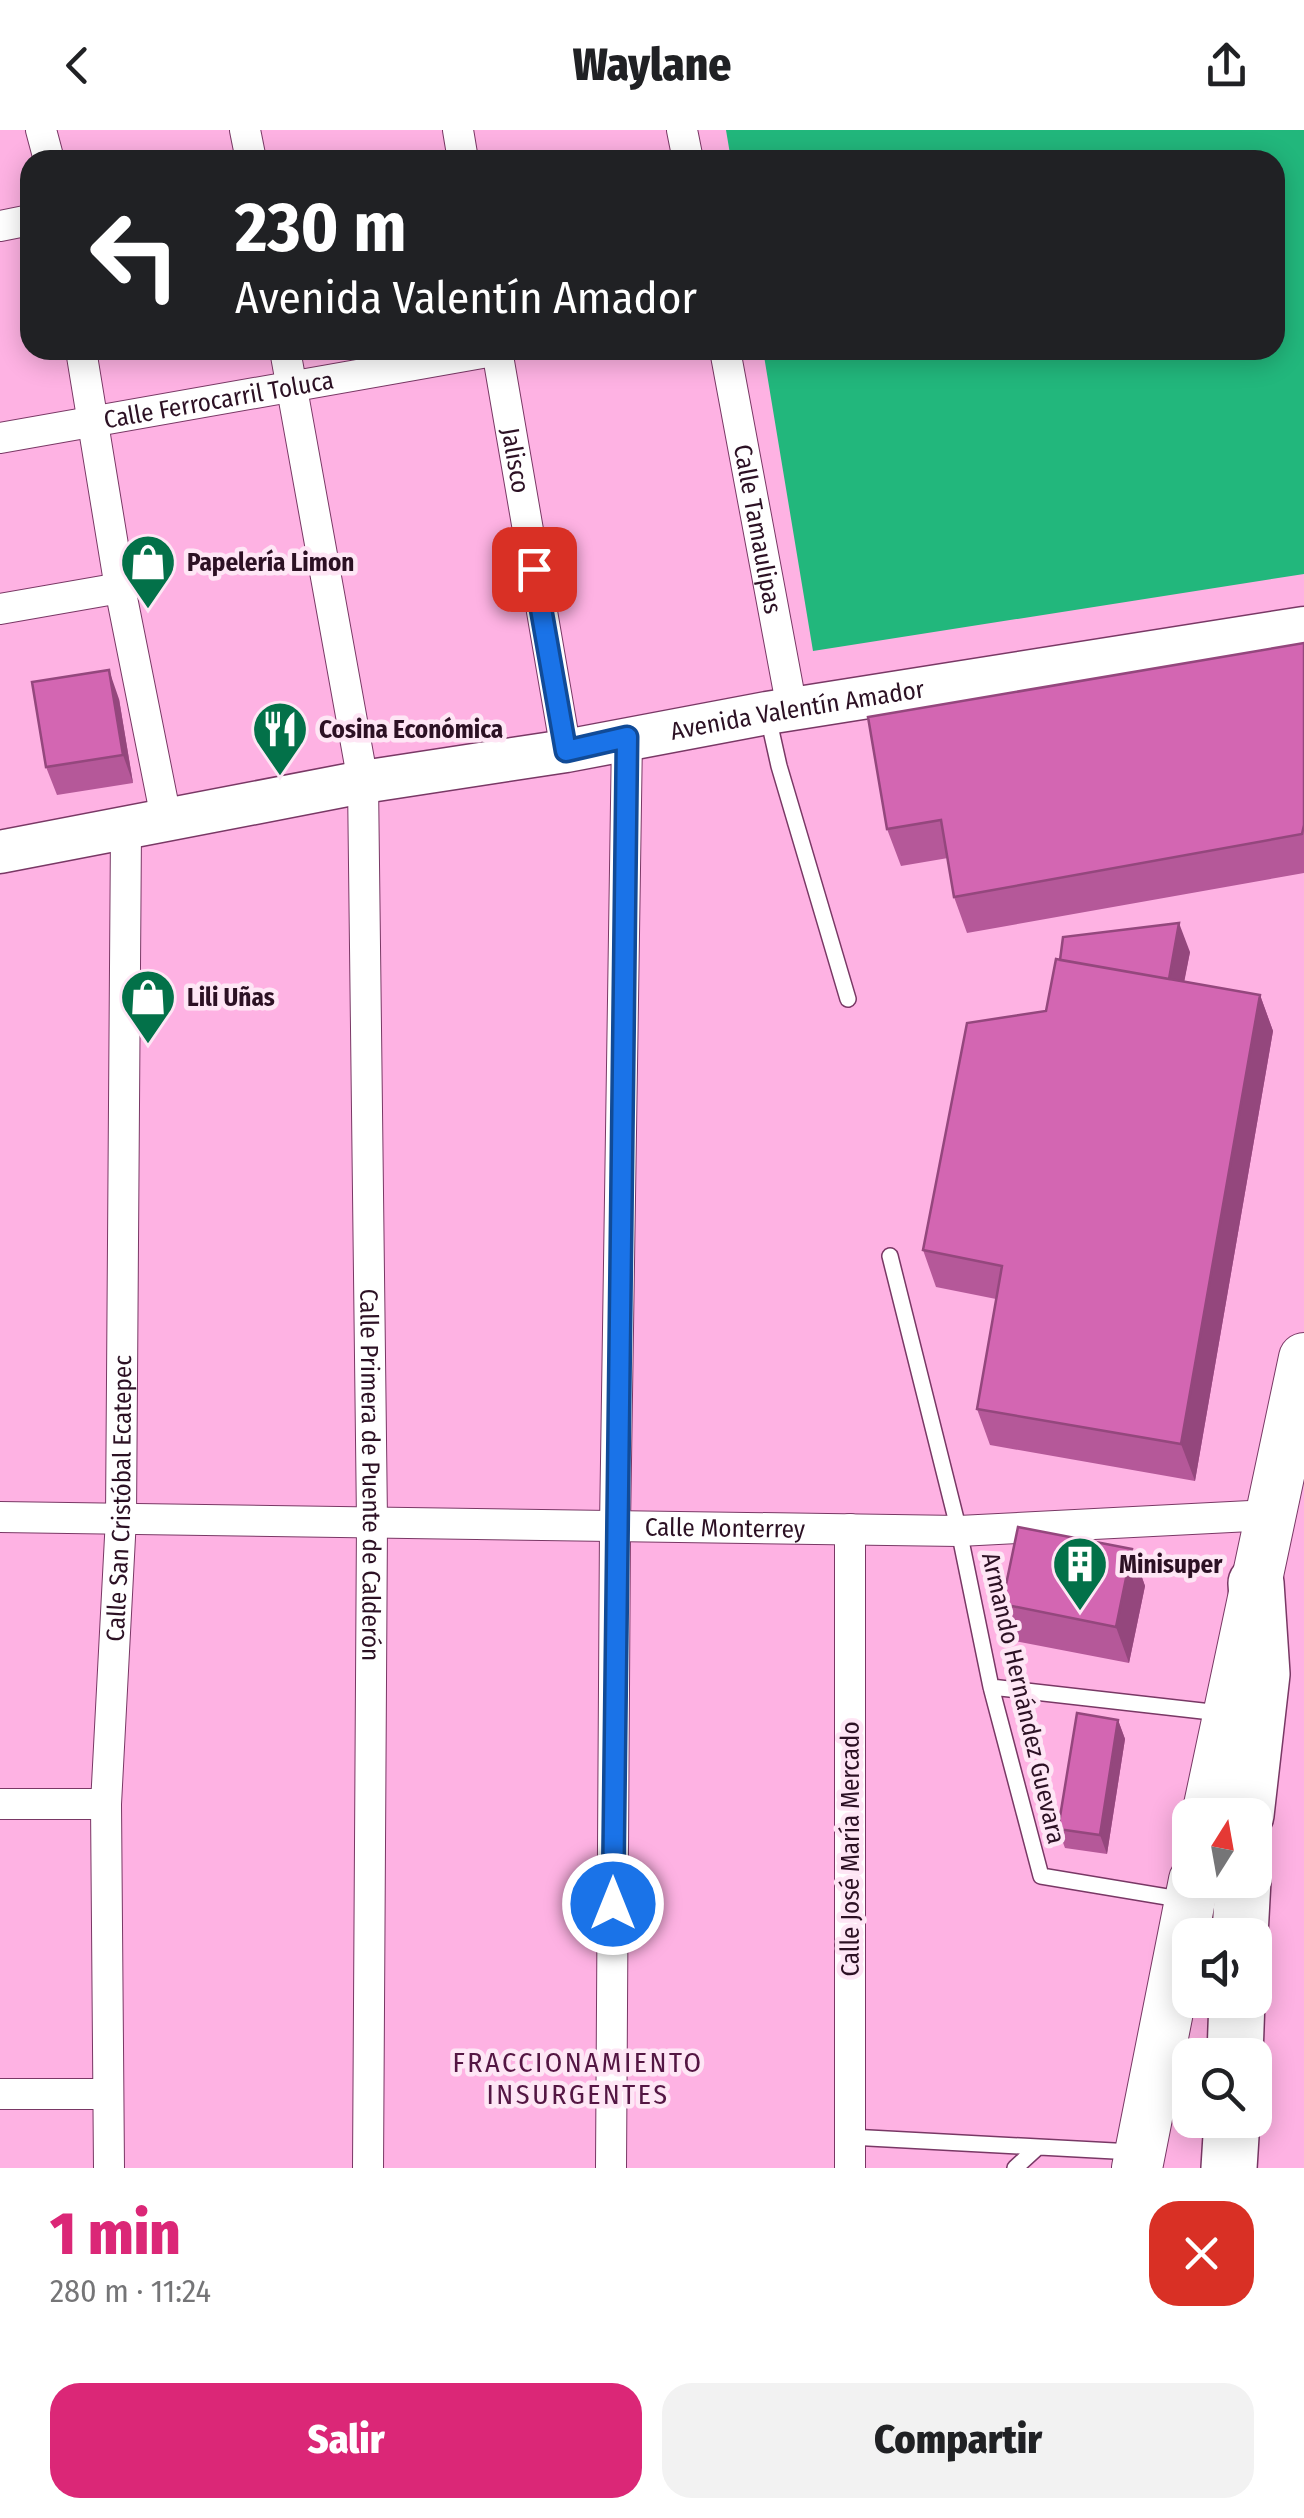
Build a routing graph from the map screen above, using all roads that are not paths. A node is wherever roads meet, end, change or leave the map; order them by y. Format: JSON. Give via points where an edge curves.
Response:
{"nodes":[{"id":1,"x":82,"y":360,"type":"edge"},
{"id":2,"x":287,"y":360,"type":"edge"},
{"id":3,"x":439,"y":360,"type":"edge"},
{"id":4,"x":500,"y":360,"type":"edge"},
{"id":5,"x":727,"y":360,"type":"edge"},
{"id":6,"x":292,"y":385,"type":"junction"},
{"id":7,"x":91,"y":422,"type":"junction"},
{"id":8,"x":0,"y":438,"type":"edge"},
{"id":9,"x":120,"y":588,"type":"junction"},
{"id":10,"x":0,"y":609,"type":"edge"},
{"id":11,"x":1303,"y":629,"type":"edge"},
{"id":12,"x":780,"y":711,"type":"junction"},
{"id":13,"x":627,"y":737,"type":"junction"},
{"id":14,"x":566,"y":751,"type":"junction"},
{"id":15,"x":363,"y":782,"type":"junction"},
{"id":16,"x":147,"y":826,"type":"junction"},
{"id":17,"x":0,"y":852,"type":"edge"},
{"id":18,"x":848,"y":999,"type":"dead end"},
{"id":19,"x":890,"y":1256,"type":"dead end"},
{"id":20,"x":1304,"y":1358,"type":"edge"},
{"id":21,"x":1270,"y":1515,"type":"junction"},
{"id":22,"x":0,"y":1516,"type":"edge"},
{"id":23,"x":121,"y":1518,"type":"junction"},
{"id":24,"x":372,"y":1521,"type":"junction"},
{"id":25,"x":616,"y":1527,"type":"junction"},
{"id":26,"x":850,"y":1529,"type":"junction"},
{"id":27,"x":959,"y":1531,"type":"junction"},
{"id":28,"x":1256,"y":1582,"type":"junction"},
{"id":29,"x":991,"y":1687,"type":"junction"},
{"id":30,"x":1227,"y":1714,"type":"junction"},
{"id":31,"x":1210,"y":1798,"type":"edge"},
{"id":32,"x":1248,"y":1798,"type":"edge"},
{"id":33,"x":0,"y":1804,"type":"edge"},
{"id":34,"x":106,"y":1804,"type":"junction"},
{"id":35,"x":1172,"y":1888,"type":"edge"},
{"id":36,"x":1189,"y":1898,"type":"edge"},
{"id":37,"x":0,"y":2094,"type":"edge"},
{"id":38,"x":108,"y":2094,"type":"junction"},
{"id":39,"x":850,"y":2137,"type":"junction"},
{"id":40,"x":1231,"y":2138,"type":"edge"},
{"id":41,"x":1038,"y":2147,"type":"junction"},
{"id":42,"x":1140,"y":2160,"type":"edge"},
{"id":43,"x":108,"y":2168,"type":"edge"},
{"id":44,"x":368,"y":2168,"type":"edge"},
{"id":45,"x":611,"y":2168,"type":"edge"},
{"id":46,"x":850,"y":2168,"type":"edge"},
{"id":47,"x":1015,"y":2168,"type":"edge"},
{"id":48,"x":1229,"y":2168,"type":"edge"}],
"edges":[{"from":1,"to":7,"type":"street","name":"Calle San Cristóbal Ecatepec"},
{"from":2,"to":6,"type":"street","name":"Calle Primera de Puente de Calderón"},
{"from":3,"to":6,"type":"street","name":"Calle Ferrocarril Toluca"},
{"from":4,"to":14,"type":"street","name":"Jalisco"},
{"from":5,"to":12,"type":"street","name":"Calle Tamaulipas"},
{"from":6,"to":7,"type":"street","name":"Calle Ferrocarril Toluca"},
{"from":6,"to":15,"type":"street","name":"Calle Primera de Puente de Calderón"},
{"from":7,"to":8,"type":"street","name":"Calle Ferrocarril Toluca"},
{"from":7,"to":9,"type":"street","name":"Calle San Cristóbal Ecatepec"},
{"from":9,"to":10,"type":"street"},
{"from":9,"to":16,"type":"street","name":"Calle San Cristóbal Ecatepec"},
{"from":11,"to":12,"type":"street","name":"Avenida Valentín Amador"},
{"from":12,"to":13,"type":"street","name":"Avenida Valentín Amador"},
{"from":12,"to":18,"type":"lane","via":[[780,766]]},
{"from":13,"to":14,"type":"street","name":"Avenida Valentín Amador"},
{"from":13,"to":25,"type":"street"},
{"from":14,"to":15,"type":"street","name":"Avenida Valentín Amador"},
{"from":15,"to":16,"type":"street","name":"Avenida Valentín Amador"},
{"from":15,"to":24,"type":"street","name":"Calle Primera de Puente de Calderón"},
{"from":16,"to":17,"type":"street","name":"Avenida Valentín Amador"},
{"from":16,"to":23,"type":"street","name":"Calle San Cristóbal Ecatepec"},
{"from":19,"to":27,"type":"lane","name":"Armando Hernández Guevara"},
{"from":20,"to":21,"type":"main road"},
{"from":21,"to":27,"type":"street","name":"Calle Monterrey"},
{"from":21,"to":28,"type":"main road"},
{"from":22,"to":23,"type":"street","name":"Calle Monterrey"},
{"from":23,"to":24,"type":"street","name":"Calle Monterrey"},
{"from":23,"to":34,"type":"street","name":"Calle San Cristóbal Ecatepec"},
{"from":24,"to":25,"type":"street","name":"Calle Monterrey"},
{"from":24,"to":44,"type":"street","name":"Calle Primera de Puente de Calderón"},
{"from":25,"to":26,"type":"street","name":"Calle Monterrey"},
{"from":25,"to":45,"type":"street"},
{"from":26,"to":27,"type":"street","name":"Calle Monterrey"},
{"from":26,"to":39,"type":"street","name":"Calle José María Mercado"},
{"from":27,"to":29,"type":"lane","name":"Armando Hernández Guevara"},
{"from":28,"to":30,"type":"main road"},
{"from":28,"to":32,"type":"highway","via":[[1262,1674]]},
{"from":29,"to":30,"type":"lane"},
{"from":29,"to":35,"type":"lane","name":"Armando Hernández Guevara","via":[[1041,1876]]},
{"from":30,"to":31,"type":"main road"},
{"from":33,"to":34,"type":"street"},
{"from":34,"to":38,"type":"street","name":"Calle San Cristóbal Ecatepec"},
{"from":36,"to":42,"type":"main road"},
{"from":37,"to":38,"type":"street"},
{"from":38,"to":43,"type":"street","name":"Calle San Cristóbal Ecatepec"},
{"from":39,"to":41,"type":"lane"},
{"from":39,"to":46,"type":"street","name":"Calle José María Mercado"},
{"from":40,"to":48,"type":"highway"},
{"from":41,"to":42,"type":"lane"},
{"from":41,"to":47,"type":"lane"}]}
